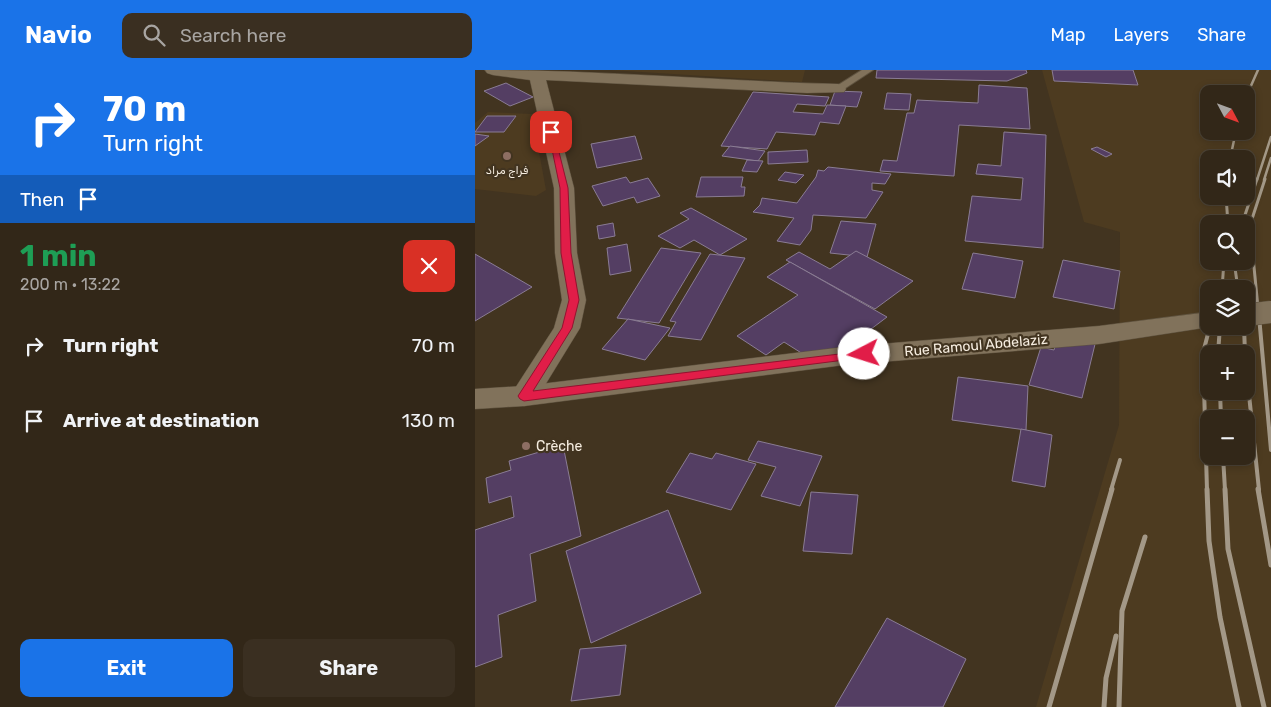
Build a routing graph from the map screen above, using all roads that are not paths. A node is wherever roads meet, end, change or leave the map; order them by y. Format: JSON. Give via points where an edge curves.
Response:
{"nodes":[{"id":1,"x":493,"y":70,"type":"edge"},
{"id":2,"x":868,"y":70,"type":"edge"},
{"id":3,"x":538,"y":73,"type":"edge"},
{"id":4,"x":838,"y":89,"type":"joint"},
{"id":5,"x":1271,"y":312,"type":"edge"},
{"id":6,"x":1255,"y":314,"type":"edge"},
{"id":7,"x":1200,"y":321,"type":"edge"},
{"id":8,"x":524,"y":396,"type":"junction"},
{"id":9,"x":475,"y":400,"type":"edge"}],
"edges":[{"from":1,"to":3,"type":"street","via":[[513,74]]},
{"from":2,"to":4,"type":"lane"},
{"from":3,"to":4,"type":"street","via":[[711,86]]},
{"from":3,"to":8,"type":"street","via":[[564,188],[566,253],[574,300],[567,328]]},
{"from":5,"to":6,"type":"street","bridge":true},
{"from":7,"to":8,"type":"street","name":"Rue Ramoul Abdelaziz","via":[[1099,335],[844,356]]},
{"from":8,"to":9,"type":"street","name":"Rue Ramoul Abdelaziz"}]}
